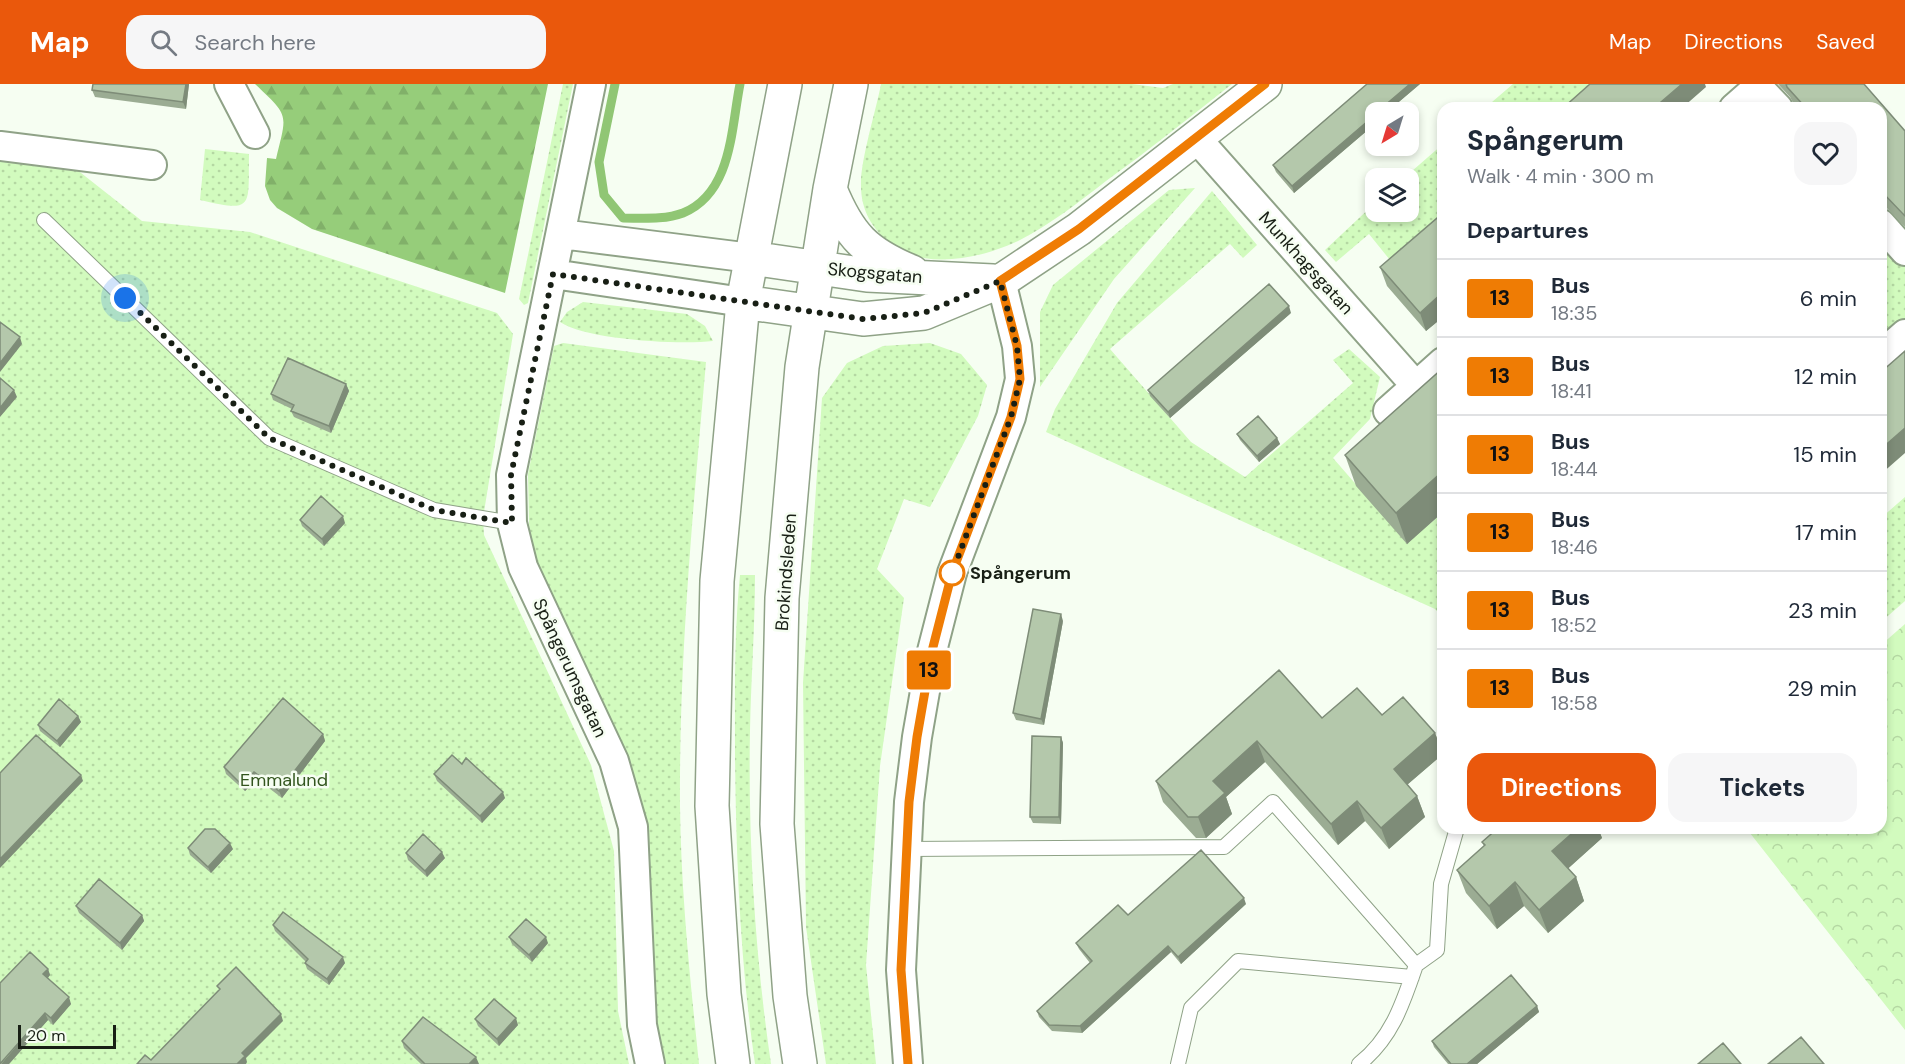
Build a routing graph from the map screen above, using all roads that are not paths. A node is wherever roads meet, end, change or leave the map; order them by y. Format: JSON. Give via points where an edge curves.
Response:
{"nodes":[{"id":1,"x":229,"y":84,"type":"edge"},
{"id":2,"x":591,"y":84,"type":"edge"},
{"id":3,"x":786,"y":84,"type":"edge"},
{"id":4,"x":851,"y":84,"type":"edge"},
{"id":5,"x":1265,"y":84,"type":"edge"},
{"id":6,"x":1757,"y":85,"type":"edge"},
{"id":7,"x":1740,"y":102,"type":"edge"},
{"id":8,"x":1773,"y":102,"type":"edge"},
{"id":9,"x":255,"y":134,"type":"dead end"},
{"id":10,"x":1197,"y":139,"type":"junction"},
{"id":11,"x":0,"y":146,"type":"edge"},
{"id":12,"x":152,"y":165,"type":"dead end"},
{"id":13,"x":831,"y":189,"type":"junction"},
{"id":14,"x":44,"y":220,"type":"dead end"},
{"id":15,"x":1887,"y":231,"type":"edge"},
{"id":16,"x":561,"y":234,"type":"junction"},
{"id":17,"x":1905,"y":251,"type":"edge"},
{"id":18,"x":751,"y":258,"type":"junction"},
{"id":19,"x":818,"y":268,"type":"junction"},
{"id":20,"x":553,"y":274,"type":"junction"},
{"id":21,"x":922,"y":277,"type":"junction"},
{"id":22,"x":1000,"y":281,"type":"junction"},
{"id":23,"x":743,"y":302,"type":"junction"},
{"id":24,"x":810,"y":313,"type":"junction"},
{"id":25,"x":1905,"y":334,"type":"edge"},
{"id":26,"x":1887,"y":350,"type":"edge"},
{"id":27,"x":1437,"y":367,"type":"edge"},
{"id":28,"x":1416,"y":386,"type":"junction"},
{"id":29,"x":1388,"y":411,"type":"dead end"},
{"id":30,"x":512,"y":523,"type":"junction"},
{"id":31,"x":1455,"y":834,"type":"edge"},
{"id":32,"x":907,"y":849,"type":"junction"},
{"id":33,"x":1414,"y":971,"type":"junction"},
{"id":34,"x":650,"y":1064,"type":"edge"},
{"id":35,"x":733,"y":1064,"type":"edge"},
{"id":36,"x":800,"y":1064,"type":"edge"},
{"id":37,"x":908,"y":1064,"type":"edge"},
{"id":38,"x":1178,"y":1064,"type":"edge"},
{"id":39,"x":1359,"y":1064,"type":"edge"}],
"edges":[{"from":1,"to":9,"type":"street"},
{"from":2,"to":16,"type":"street","name":"Spångerumsgatan"},
{"from":3,"to":18,"type":"main road"},
{"from":4,"to":13,"type":"main road","name":"Brokindsleden"},
{"from":5,"to":10,"type":"main road","name":"Skogsgatan"},
{"from":6,"to":7,"type":"street"},
{"from":6,"to":8,"type":"street"},
{"from":10,"to":22,"type":"main road","name":"Skogsgatan","via":[[1079,229]]},
{"from":10,"to":28,"type":"street","name":"Munkhagsgatan"},
{"from":11,"to":12,"type":"street"},
{"from":13,"to":19,"type":"main road","name":"Brokindsleden"},
{"from":13,"to":21,"type":"main road","via":[[841,215],[861,242],[880,259]]},
{"from":14,"to":30,"type":"lane","via":[[269,438],[434,510]]},
{"from":15,"to":17,"type":"street"},
{"from":16,"to":18,"type":"street"},
{"from":16,"to":20,"type":"street","name":"Spångerumsgatan"},
{"from":18,"to":19,"type":"main road","name":"Skogsgatan"},
{"from":18,"to":23,"type":"main road"},
{"from":19,"to":21,"type":"main road","name":"Skogsgatan"},
{"from":19,"to":24,"type":"main road","name":"Brokindsleden"},
{"from":20,"to":23,"type":"street"},
{"from":20,"to":30,"type":"street","name":"Spångerumsgatan","via":[[511,475]]},
{"from":21,"to":22,"type":"main road","name":"Skogsgatan"},
{"from":22,"to":24,"type":"main road","name":"Skogsgatan","via":[[924,313],[863,319]]},
{"from":22,"to":32,"type":"street","via":[[1017,346],[1020,379],[1011,417],[952,573],[932,651],[917,737]]},
{"from":23,"to":24,"type":"main road","name":"Skogsgatan"},
{"from":23,"to":35,"type":"main road","via":[[717,581],[712,806],[724,994]]},
{"from":24,"to":36,"type":"main road","name":"Brokindsleden","via":[[782,598],[777,812],[790,996]]},
{"from":25,"to":26,"type":"street"},
{"from":27,"to":28,"type":"street"},
{"from":28,"to":29,"type":"street"},
{"from":30,"to":34,"type":"street","name":"Spångerumsgatan","via":[[523,567],[614,761],[628,805],[636,866],[642,1025]]},
{"from":31,"to":33,"type":"lane","via":[[1441,884],[1437,950]]},
{"from":32,"to":33,"type":"lane","via":[[1224,847],[1274,802]]},
{"from":32,"to":37,"type":"street","via":[[901,970]]},
{"from":33,"to":38,"type":"lane","via":[[1238,961],[1191,1008]]},
{"from":33,"to":39,"type":"lane","via":[[1399,1016],[1374,1052]]}]}
